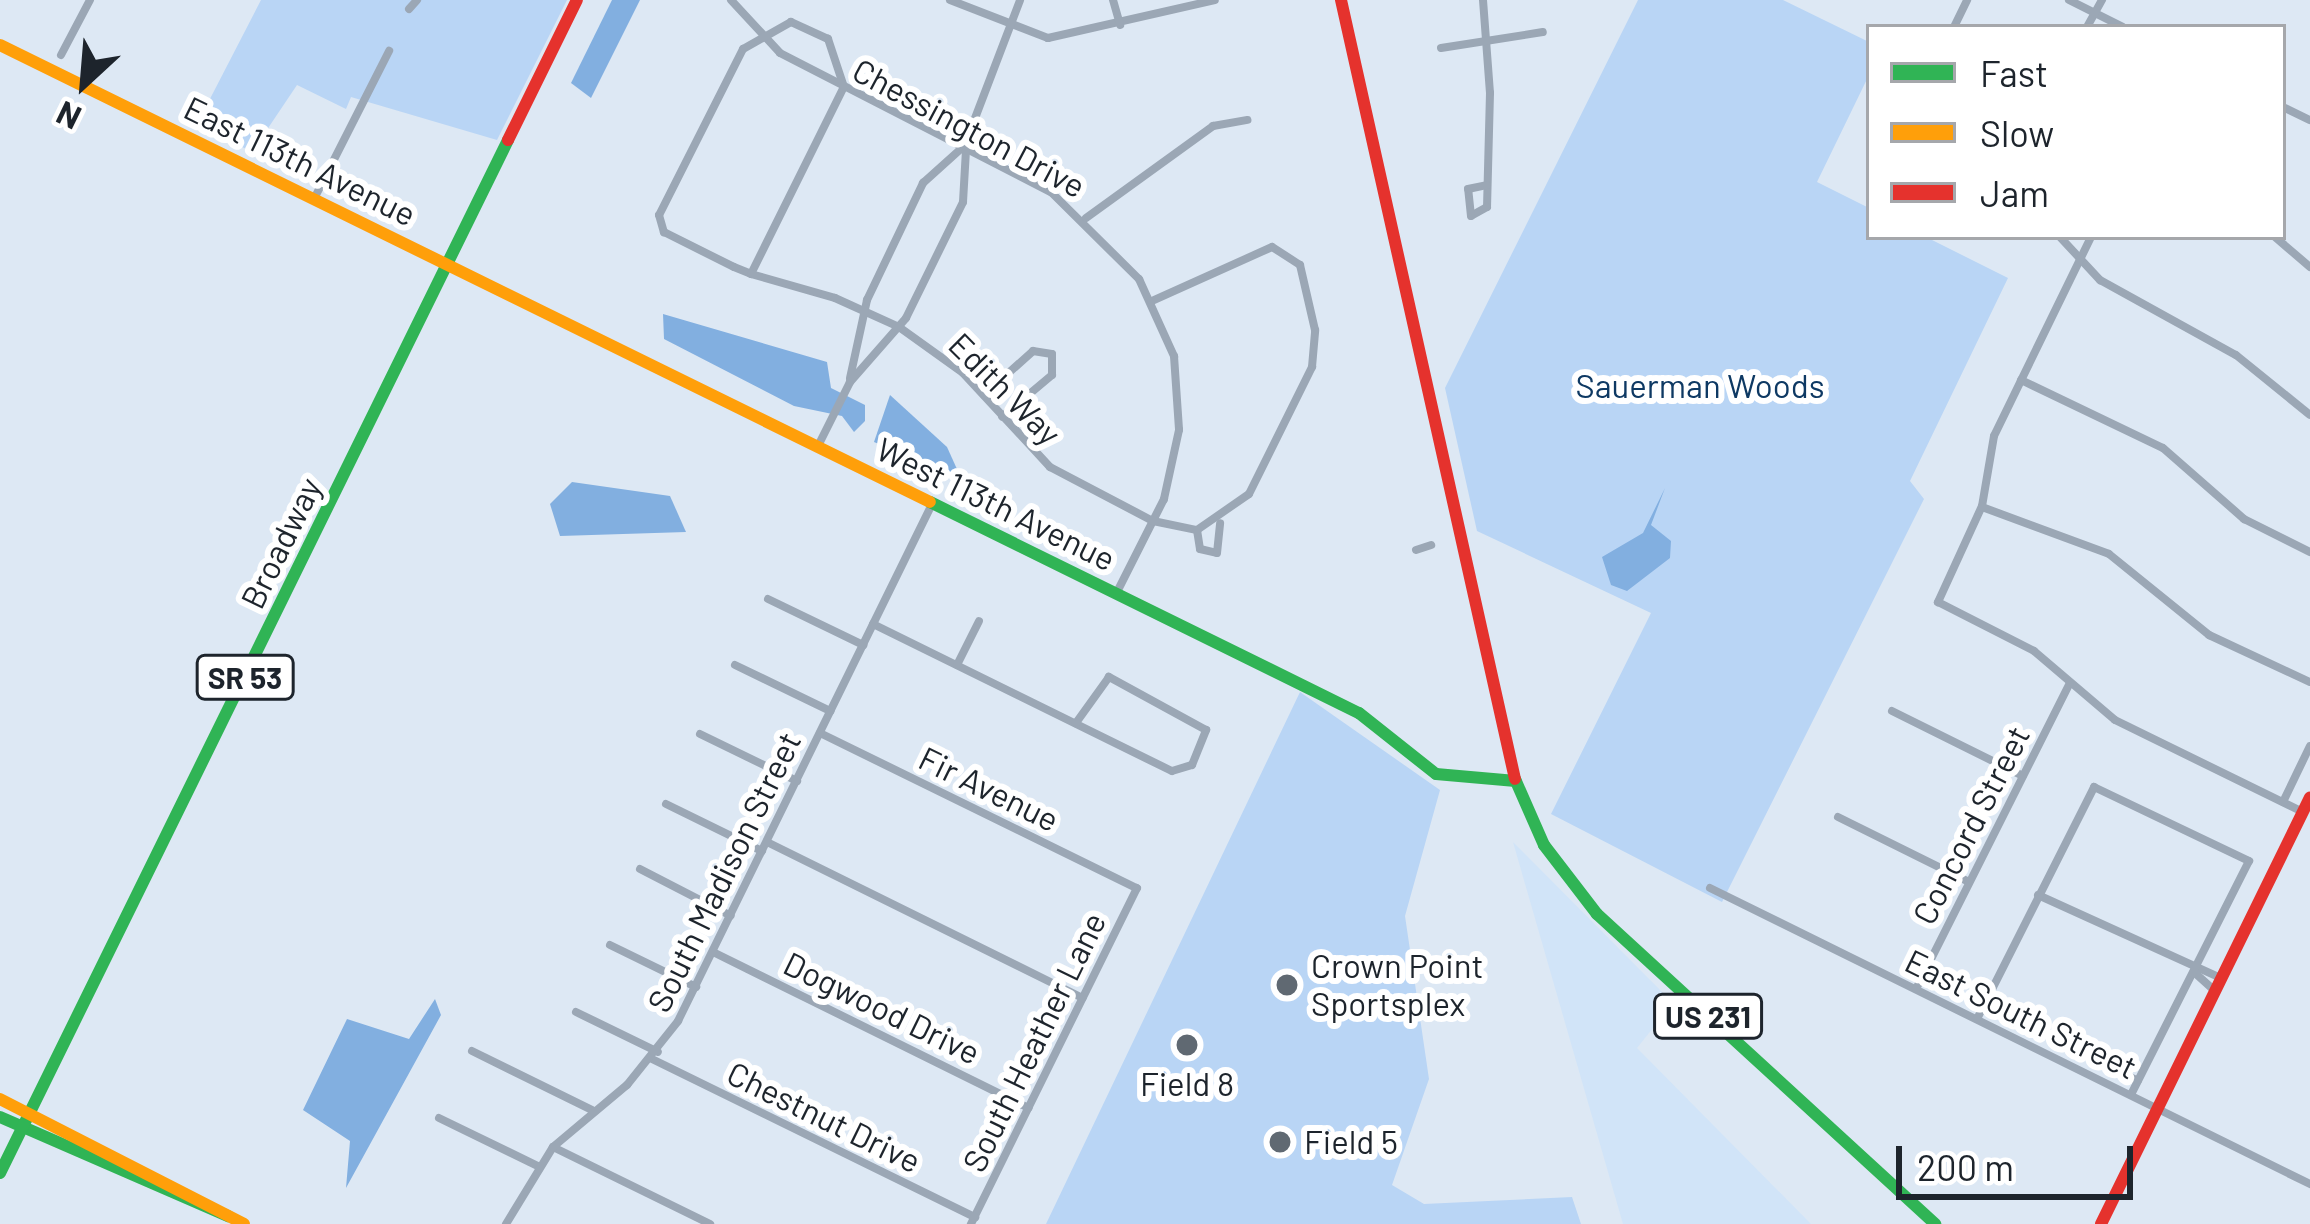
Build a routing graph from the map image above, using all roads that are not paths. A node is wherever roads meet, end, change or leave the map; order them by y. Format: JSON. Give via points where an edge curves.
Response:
{"nodes":[{"id":1,"x":90,"y":0,"type":"edge"},
{"id":2,"x":417,"y":0,"type":"edge"},
{"id":3,"x":577,"y":0,"type":"edge"},
{"id":4,"x":731,"y":0,"type":"edge"},
{"id":5,"x":950,"y":0,"type":"edge"},
{"id":6,"x":1020,"y":0,"type":"edge"},
{"id":7,"x":1112,"y":0,"type":"edge"},
{"id":8,"x":1214,"y":0,"type":"edge"},
{"id":9,"x":1341,"y":0,"type":"edge"},
{"id":10,"x":1483,"y":0,"type":"edge"},
{"id":11,"x":2069,"y":0,"type":"edge"},
{"id":12,"x":2102,"y":0,"type":"edge"},
{"id":13,"x":409,"y":9,"type":"dead end"},
{"id":14,"x":2096,"y":13,"type":"junction"},
{"id":15,"x":2089,"y":24,"type":"edge"},
{"id":16,"x":2116,"y":24,"type":"edge"},
{"id":17,"x":1120,"y":25,"type":"junction"},
{"id":18,"x":1013,"y":31,"type":"junction"},
{"id":19,"x":1543,"y":32,"type":"dead end"},
{"id":20,"x":757,"y":34,"type":"junction"},
{"id":21,"x":1487,"y":36,"type":"junction"},
{"id":22,"x":0,"y":45,"type":"edge"},
{"id":23,"x":1441,"y":47,"type":"dead end"},
{"id":24,"x":389,"y":51,"type":"dead end"},
{"id":25,"x":62,"y":55,"type":"dead end"},
{"id":26,"x":844,"y":87,"type":"junction"},
{"id":27,"x":1247,"y":120,"type":"dead end"},
{"id":28,"x":964,"y":147,"type":"junction"},
{"id":29,"x":1487,"y":185,"type":"dead end"},
{"id":30,"x":315,"y":197,"type":"junction"},
{"id":31,"x":1087,"y":218,"type":"junction"},
{"id":32,"x":2063,"y":240,"type":"edge"},
{"id":33,"x":2090,"y":240,"type":"edge"},
{"id":34,"x":2278,"y":240,"type":"edge"},
{"id":35,"x":2080,"y":260,"type":"junction"},
{"id":36,"x":446,"y":264,"type":"junction"},
{"id":37,"x":2310,"y":267,"type":"edge"},
{"id":38,"x":751,"y":274,"type":"junction"},
{"id":39,"x":1152,"y":301,"type":"junction"},
{"id":40,"x":865,"y":309,"type":"junction"},
{"id":41,"x":899,"y":327,"type":"junction"},
{"id":42,"x":2021,"y":380,"type":"junction"},
{"id":43,"x":847,"y":387,"type":"junction"},
{"id":44,"x":984,"y":394,"type":"junction"},
{"id":45,"x":2310,"y":416,"type":"edge"},
{"id":46,"x":1002,"y":417,"type":"junction"},
{"id":47,"x":818,"y":446,"type":"junction"},
{"id":48,"x":933,"y":502,"type":"junction"},
{"id":49,"x":1982,"y":506,"type":"junction"},
{"id":50,"x":1153,"y":521,"type":"junction"},
{"id":51,"x":1220,"y":524,"type":"junction"},
{"id":52,"x":1198,"y":530,"type":"junction"},
{"id":53,"x":1431,"y":545,"type":"dead end"},
{"id":54,"x":1416,"y":550,"type":"dead end"},
{"id":55,"x":2310,"y":552,"type":"edge"},
{"id":56,"x":1116,"y":594,"type":"junction"},
{"id":57,"x":768,"y":599,"type":"dead end"},
{"id":58,"x":979,"y":621,"type":"dead end"},
{"id":59,"x":873,"y":624,"type":"junction"},
{"id":60,"x":862,"y":645,"type":"junction"},
{"id":61,"x":735,"y":664,"type":"dead end"},
{"id":62,"x":957,"y":664,"type":"junction"},
{"id":63,"x":2310,"y":682,"type":"edge"},
{"id":64,"x":2070,"y":683,"type":"junction"},
{"id":65,"x":830,"y":711,"type":"junction"},
{"id":66,"x":1892,"y":711,"type":"dead end"},
{"id":67,"x":1076,"y":723,"type":"junction"},
{"id":68,"x":820,"y":733,"type":"junction"},
{"id":69,"x":700,"y":734,"type":"dead end"},
{"id":70,"x":2310,"y":746,"type":"edge"},
{"id":71,"x":2023,"y":776,"type":"junction"},
{"id":72,"x":1516,"y":781,"type":"junction"},
{"id":73,"x":796,"y":782,"type":"junction"},
{"id":74,"x":2283,"y":802,"type":"junction"},
{"id":75,"x":666,"y":804,"type":"dead end"},
{"id":76,"x":2307,"y":805,"type":"edge"},
{"id":77,"x":1838,"y":817,"type":"dead end"},
{"id":78,"x":765,"y":847,"type":"junction"},
{"id":79,"x":640,"y":868,"type":"dead end"},
{"id":80,"x":1970,"y":882,"type":"junction"},
{"id":81,"x":1137,"y":888,"type":"joint"},
{"id":82,"x":1710,"y":888,"type":"dead end"},
{"id":83,"x":2038,"y":895,"type":"junction"},
{"id":84,"x":731,"y":916,"type":"junction"},
{"id":85,"x":610,"y":945,"type":"dead end"},
{"id":86,"x":713,"y":952,"type":"junction"},
{"id":87,"x":2194,"y":971,"type":"junction"},
{"id":88,"x":2219,"y":985,"type":"junction"},
{"id":89,"x":697,"y":988,"type":"junction"},
{"id":90,"x":1916,"y":989,"type":"junction"},
{"id":91,"x":1083,"y":998,"type":"junction"},
{"id":92,"x":1985,"y":1004,"type":"junction"},
{"id":93,"x":576,"y":1012,"type":"dead end"},
{"id":94,"x":1977,"y":1019,"type":"junction"},
{"id":95,"x":472,"y":1051,"type":"dead end"},
{"id":96,"x":655,"y":1055,"type":"junction"},
{"id":97,"x":2138,"y":1081,"type":"junction"},
{"id":98,"x":2132,"y":1095,"type":"junction"},
{"id":99,"x":0,"y":1099,"type":"edge"},
{"id":100,"x":1029,"y":1108,"type":"junction"},
{"id":101,"x":2158,"y":1108,"type":"junction"},
{"id":102,"x":592,"y":1110,"type":"junction"},
{"id":103,"x":29,"y":1113,"type":"junction"},
{"id":104,"x":0,"y":1117,"type":"edge"},
{"id":105,"x":440,"y":1118,"type":"dead end"},
{"id":106,"x":22,"y":1127,"type":"junction"},
{"id":107,"x":553,"y":1147,"type":"junction"},
{"id":108,"x":538,"y":1166,"type":"junction"},
{"id":109,"x":0,"y":1173,"type":"edge"},
{"id":110,"x":2310,"y":1184,"type":"edge"},
{"id":111,"x":228,"y":1216,"type":"junction"},
{"id":112,"x":973,"y":1221,"type":"edge"},
{"id":113,"x":2108,"y":1222,"type":"edge"},
{"id":114,"x":244,"y":1224,"type":"edge"},
{"id":115,"x":506,"y":1224,"type":"edge"},
{"id":116,"x":710,"y":1224,"type":"edge"},
{"id":117,"x":1936,"y":1224,"type":"edge"}],
"edges":[{"from":1,"to":25,"type":"street"},
{"from":2,"to":13,"type":"street"},
{"from":3,"to":36,"type":"main road","name":"Broadway","number":"SR 53"},
{"from":4,"to":20,"type":"street","name":"Chessington Drive"},
{"from":5,"to":18,"type":"street"},
{"from":6,"to":18,"type":"street"},
{"from":7,"to":17,"type":"street"},
{"from":8,"to":17,"type":"street"},
{"from":9,"to":72,"type":"main road","number":"US 231"},
{"from":10,"to":21,"type":"street"},
{"from":11,"to":14,"type":"street"},
{"from":12,"to":14,"type":"street"},
{"from":14,"to":15,"type":"street"},
{"from":14,"to":16,"type":"street"},
{"from":17,"to":18,"type":"street","via":[[1074,37]]},
{"from":18,"to":28,"type":"street"},
{"from":19,"to":21,"type":"street"},
{"from":20,"to":26,"type":"street","name":"Chessington Drive"},
{"from":20,"to":26,"type":"street","via":[[791,22],[821,33]]},
{"from":20,"to":38,"type":"street","name":"Edith Way","via":[[659,215],[669,236]]},
{"from":21,"to":23,"type":"street"},
{"from":21,"to":29,"type":"street"},
{"from":22,"to":30,"type":"main road","name":"East 113th Avenue"},
{"from":24,"to":30,"type":"street"},
{"from":26,"to":28,"type":"street","name":"Chessington Drive"},
{"from":26,"to":38,"type":"street"},
{"from":27,"to":31,"type":"street","via":[[1213,126]]},
{"from":28,"to":31,"type":"street","name":"Chessington Drive"},
{"from":28,"to":40,"type":"street","via":[[947,150],[923,183]]},
{"from":28,"to":41,"type":"street","via":[[963,202]]},
{"from":30,"to":36,"type":"main road","name":"East 113th Avenue"},
{"from":31,"to":39,"type":"street","name":"Chessington Drive"},
{"from":32,"to":35,"type":"street"},
{"from":33,"to":35,"type":"street"},
{"from":34,"to":37,"type":"street"},
{"from":35,"to":42,"type":"street"},
{"from":35,"to":45,"type":"street","via":[[2236,355]]},
{"from":36,"to":47,"type":"main road","name":"West 113th Avenue"},
{"from":36,"to":103,"type":"main road","name":"Broadway","number":"SR 53"},
{"from":38,"to":40,"type":"street","name":"Edith Way"},
{"from":39,"to":50,"type":"street","name":"Chessington Drive","via":[[1180,406]]},
{"from":39,"to":51,"type":"street","name":"Edith Way","via":[[1263,247],[1283,250],[1303,272],[1312,367],[1250,494]]},
{"from":40,"to":41,"type":"street","name":"Edith Way"},
{"from":40,"to":43,"type":"street"},
{"from":41,"to":43,"type":"street"},
{"from":41,"to":44,"type":"street","name":"Edith Way"},
{"from":42,"to":49,"type":"street","via":[[1994,436]]},
{"from":42,"to":55,"type":"street","via":[[2163,448],[2244,519]]},
{"from":43,"to":47,"type":"street"},
{"from":44,"to":46,"type":"street","name":"Edith Way"},
{"from":44,"to":46,"type":"street","via":[[1033,351],[1052,354],[1052,375]]},
{"from":46,"to":50,"type":"street","name":"Edith Way","via":[[1049,467]]},
{"from":47,"to":48,"type":"main road","name":"West 113th Avenue"},
{"from":48,"to":56,"type":"main road","name":"West 113th Avenue"},
{"from":48,"to":59,"type":"street","name":"South Madison Street"},
{"from":49,"to":63,"type":"street","via":[[2109,554],[2209,635]]},
{"from":49,"to":64,"type":"street","via":[[1939,602],[2034,651]]},
{"from":50,"to":52,"type":"street","name":"Edith Way"},
{"from":50,"to":56,"type":"street","name":"Chessington Drive"},
{"from":51,"to":52,"type":"street","name":"Edith Way"},
{"from":51,"to":52,"type":"street","name":"Edith Way","via":[[1217,553],[1200,549]]},
{"from":53,"to":54,"type":"street"},
{"from":56,"to":72,"type":"main road","name":"West 113th Avenue","via":[[1359,713],[1436,774]]},
{"from":57,"to":60,"type":"street"},
{"from":58,"to":62,"type":"street"},
{"from":59,"to":60,"type":"street","name":"South Madison Street"},
{"from":59,"to":62,"type":"street"},
{"from":60,"to":65,"type":"street","name":"South Madison Street"},
{"from":61,"to":65,"type":"street"},
{"from":62,"to":67,"type":"street"},
{"from":64,"to":71,"type":"street","name":"Concord Street"},
{"from":64,"to":74,"type":"street","via":[[2115,720]]},
{"from":65,"to":68,"type":"street","name":"South Madison Street"},
{"from":66,"to":71,"type":"street"},
{"from":67,"to":67,"type":"street","via":[[1180,772],[1206,730],[1109,677]]},
{"from":68,"to":73,"type":"street","name":"South Madison Street"},
{"from":68,"to":81,"type":"street","name":"Fir Avenue"},
{"from":69,"to":73,"type":"street"},
{"from":70,"to":74,"type":"street"},
{"from":71,"to":80,"type":"street","name":"Concord Street"},
{"from":72,"to":117,"type":"main road","number":"US 231","via":[[1544,845],[1597,914]]},
{"from":73,"to":78,"type":"street","name":"South Madison Street"},
{"from":74,"to":76,"type":"street"},
{"from":75,"to":78,"type":"street"},
{"from":76,"to":88,"type":"main road"},
{"from":77,"to":80,"type":"street"},
{"from":78,"to":84,"type":"street","name":"South Madison Street"},
{"from":78,"to":91,"type":"street"},
{"from":79,"to":84,"type":"street"},
{"from":80,"to":90,"type":"street","name":"Concord Street"},
{"from":81,"to":91,"type":"street","name":"South Heather Lane"},
{"from":82,"to":90,"type":"street","name":"East South Street"},
{"from":83,"to":87,"type":"street"},
{"from":83,"to":87,"type":"street","via":[[2094,787],[2249,861]]},
{"from":83,"to":92,"type":"street"},
{"from":84,"to":86,"type":"street","name":"South Madison Street"},
{"from":85,"to":89,"type":"street"},
{"from":86,"to":89,"type":"street","name":"South Madison Street"},
{"from":86,"to":100,"type":"street","name":"Dogwood Drive"},
{"from":87,"to":88,"type":"street"},
{"from":87,"to":88,"type":"street"},
{"from":87,"to":97,"type":"street"},
{"from":88,"to":101,"type":"main road"},
{"from":89,"to":96,"type":"street","name":"South Madison Street"},
{"from":90,"to":94,"type":"street","name":"East South Street"},
{"from":91,"to":100,"type":"street","name":"South Heather Lane"},
{"from":92,"to":94,"type":"street"},
{"from":92,"to":97,"type":"street"},
{"from":93,"to":96,"type":"street","name":"Chestnut Drive"},
{"from":94,"to":98,"type":"street","name":"East South Street"},
{"from":95,"to":102,"type":"street"},
{"from":96,"to":102,"type":"street","name":"South Madison Street"},
{"from":96,"to":112,"type":"street","name":"Chestnut Drive"},
{"from":97,"to":98,"type":"street"},
{"from":98,"to":101,"type":"street","name":"East South Street"},
{"from":99,"to":103,"type":"main road"},
{"from":100,"to":112,"type":"street","name":"South Heather Lane"},
{"from":101,"to":110,"type":"street","name":"East South Street"},
{"from":101,"to":113,"type":"main road"},
{"from":102,"to":107,"type":"street","name":"South Madison Street"},
{"from":103,"to":106,"type":"main road","name":"Broadway","number":"SR 53"},
{"from":103,"to":111,"type":"main road"},
{"from":104,"to":106,"type":"main road"},
{"from":105,"to":108,"type":"street"},
{"from":106,"to":109,"type":"main road","name":"Broadway","number":"SR 53"},
{"from":106,"to":111,"type":"main road"},
{"from":107,"to":108,"type":"street","name":"South Madison Street"},
{"from":107,"to":116,"type":"street"},
{"from":108,"to":115,"type":"street","name":"South Madison Street"},
{"from":111,"to":114,"type":"main road"}]}
